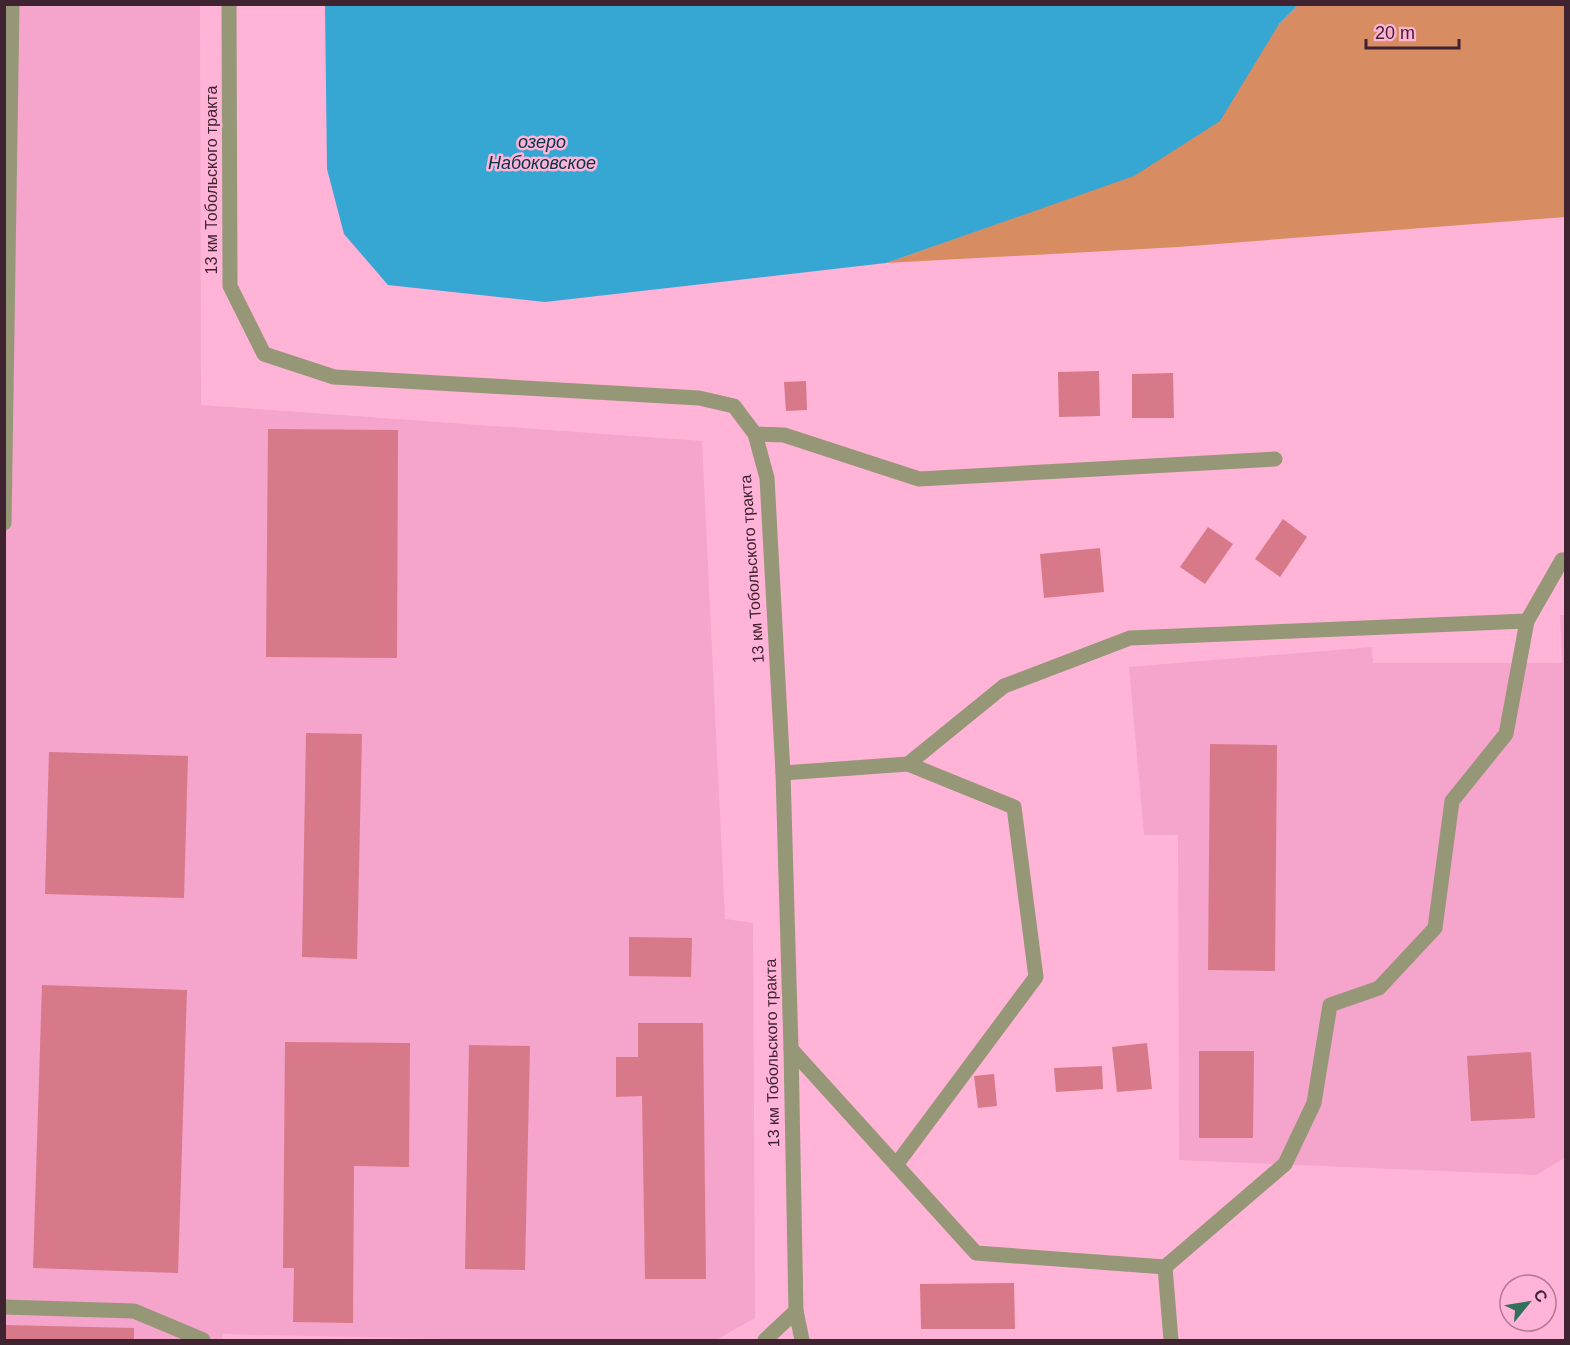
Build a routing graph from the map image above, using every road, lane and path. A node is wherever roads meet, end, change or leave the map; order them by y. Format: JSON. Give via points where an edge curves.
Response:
{"nodes":[{"id":1,"x":12,"y":4,"type":"edge"},
{"id":2,"x":229,"y":4,"type":"edge"},
{"id":3,"x":755,"y":434,"type":"junction"},
{"id":4,"x":1275,"y":459,"type":"dead end"},
{"id":5,"x":4,"y":523,"type":"edge"},
{"id":6,"x":1566,"y":560,"type":"edge"},
{"id":7,"x":1527,"y":621,"type":"junction"},
{"id":8,"x":908,"y":764,"type":"junction"},
{"id":9,"x":783,"y":773,"type":"junction"},
{"id":10,"x":791,"y":1049,"type":"junction"},
{"id":11,"x":896,"y":1165,"type":"junction"},
{"id":12,"x":1165,"y":1267,"type":"junction"},
{"id":13,"x":4,"y":1307,"type":"edge"},
{"id":14,"x":795,"y":1311,"type":"junction"},
{"id":15,"x":203,"y":1341,"type":"edge"},
{"id":16,"x":765,"y":1341,"type":"edge"},
{"id":17,"x":802,"y":1341,"type":"edge"},
{"id":18,"x":1171,"y":1341,"type":"edge"}],
"edges":[{"from":1,"to":5,"type":"street"},
{"from":2,"to":3,"type":"street","name":"13 км Тобольского тракта","via":[[230,286],[264,354],[334,377],[699,398],[734,406]]},
{"from":3,"to":4,"type":"street","via":[[784,435],[919,480]]},
{"from":3,"to":9,"type":"street","name":"13 км Тобольского тракта","via":[[767,478]]},
{"from":6,"to":7,"type":"street","via":[[1562,560]]},
{"from":7,"to":8,"type":"street","via":[[1130,638],[1004,686]]},
{"from":7,"to":12,"type":"street","via":[[1506,734],[1452,801],[1435,928],[1379,988],[1330,1005],[1314,1103],[1285,1164]]},
{"from":8,"to":9,"type":"street"},
{"from":8,"to":11,"type":"street","via":[[1014,807],[1036,977]]},
{"from":9,"to":10,"type":"street","name":"13 км Тобольского тракта"},
{"from":10,"to":11,"type":"street"},
{"from":10,"to":14,"type":"street","name":"13 км Тобольского тракта"},
{"from":11,"to":12,"type":"street","via":[[976,1252]]},
{"from":12,"to":18,"type":"street"},
{"from":13,"to":15,"type":"street","via":[[134,1311]]},
{"from":14,"to":16,"type":"street"},
{"from":14,"to":17,"type":"street","name":"13 км Тобольского тракта"}]}
